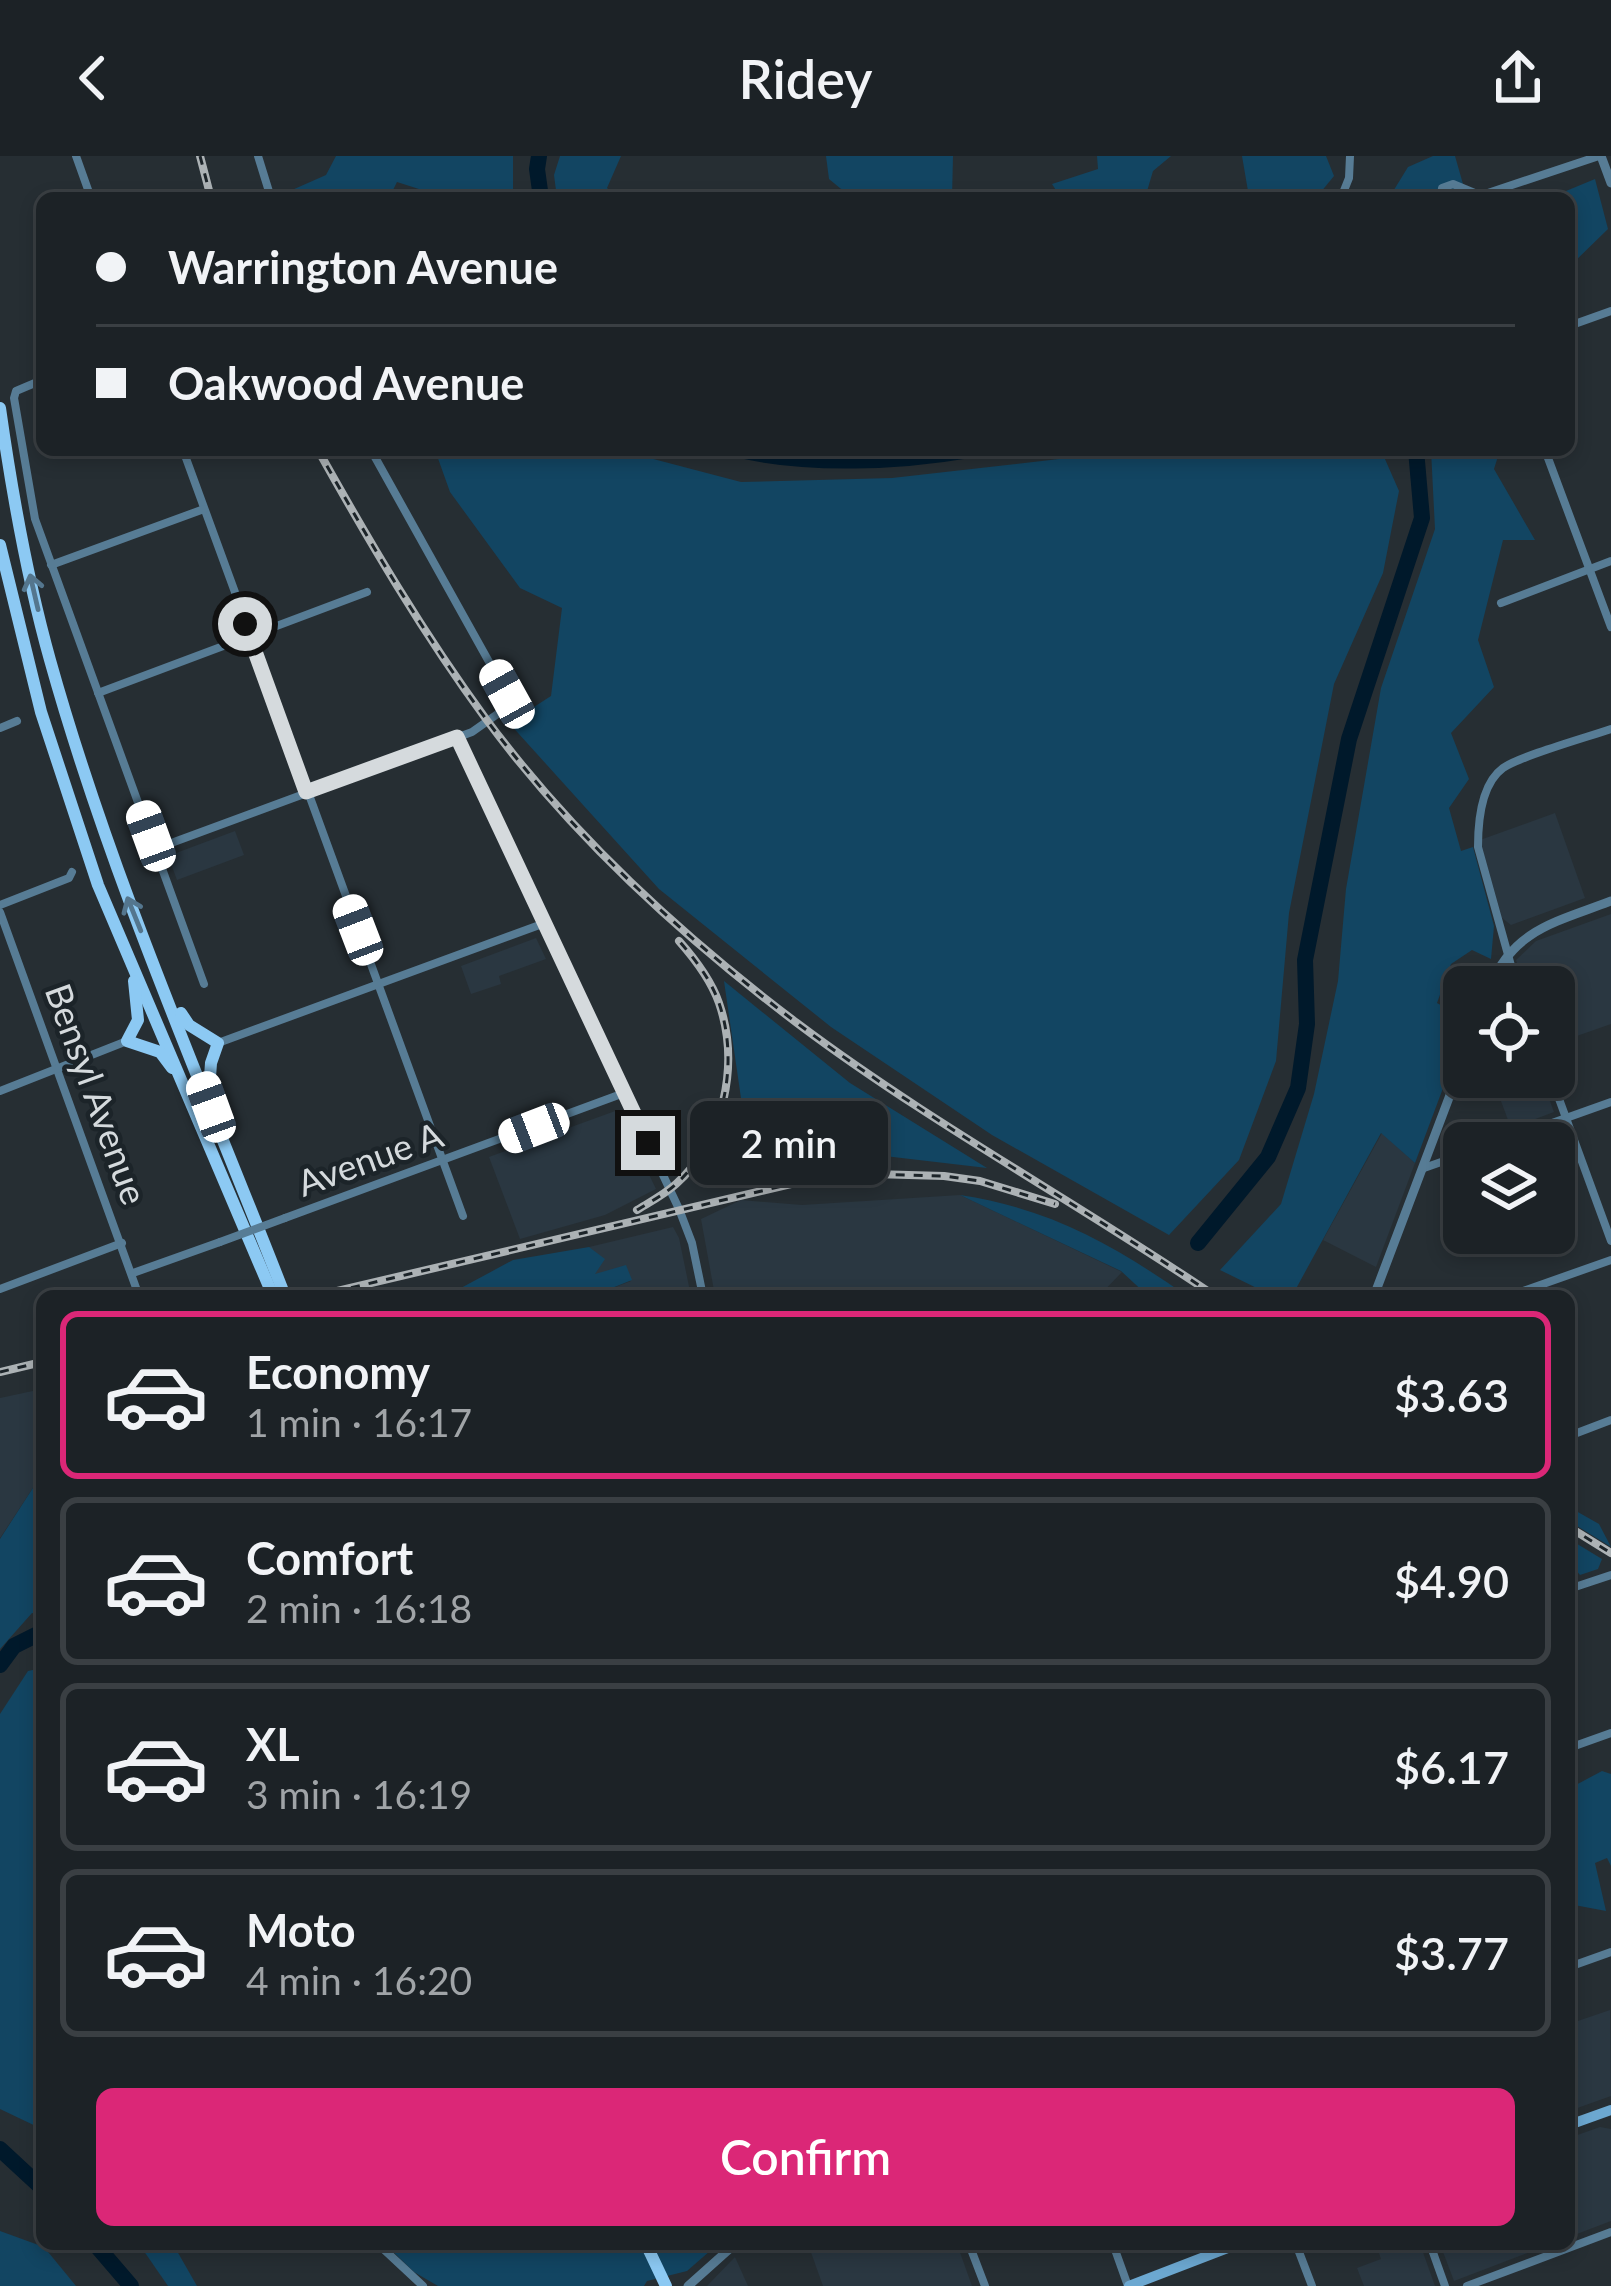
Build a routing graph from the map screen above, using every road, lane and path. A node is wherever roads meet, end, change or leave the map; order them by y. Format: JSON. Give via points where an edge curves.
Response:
{"nodes":[{"id":1,"x":76,"y":156,"type":"edge"},
{"id":2,"x":257,"y":156,"type":"edge"},
{"id":3,"x":1350,"y":156,"type":"edge"},
{"id":4,"x":1600,"y":156,"type":"edge"},
{"id":5,"x":1611,"y":183,"type":"edge"},
{"id":6,"x":89,"y":192,"type":"edge"},
{"id":7,"x":269,"y":192,"type":"edge"},
{"id":8,"x":1343,"y":192,"type":"edge"},
{"id":9,"x":1442,"y":192,"type":"edge"},
{"id":10,"x":1468,"y":192,"type":"edge"},
{"id":11,"x":1488,"y":192,"type":"edge"},
{"id":12,"x":1611,"y":311,"type":"edge"},
{"id":13,"x":1575,"y":324,"type":"edge"},
{"id":14,"x":36,"y":383,"type":"edge"},
{"id":15,"x":0,"y":409,"type":"edge"},
{"id":16,"x":185,"y":456,"type":"edge"},
{"id":17,"x":373,"y":456,"type":"edge"},
{"id":18,"x":1547,"y":456,"type":"edge"},
{"id":19,"x":204,"y":509,"type":"junction"},
{"id":20,"x":0,"y":545,"type":"edge"},
{"id":21,"x":1611,"y":561,"type":"edge"},
{"id":22,"x":51,"y":566,"type":"junction"},
{"id":23,"x":1590,"y":569,"type":"junction"},
{"id":24,"x":367,"y":592,"type":"dead end"},
{"id":25,"x":1501,"y":604,"type":"dead end"},
{"id":26,"x":1611,"y":627,"type":"edge"},
{"id":27,"x":250,"y":636,"type":"junction"},
{"id":28,"x":98,"y":693,"type":"junction"},
{"id":29,"x":17,"y":721,"type":"dead end"},
{"id":30,"x":0,"y":728,"type":"edge"},
{"id":31,"x":1611,"y":729,"type":"edge"},
{"id":32,"x":457,"y":737,"type":"junction"},
{"id":33,"x":306,"y":792,"type":"junction"},
{"id":34,"x":155,"y":850,"type":"junction"},
{"id":35,"x":72,"y":872,"type":"dead end"},
{"id":36,"x":1611,"y":901,"type":"edge"},
{"id":37,"x":0,"y":909,"type":"edge"},
{"id":38,"x":545,"y":923,"type":"junction"},
{"id":39,"x":1507,"y":952,"type":"junction"},
{"id":40,"x":131,"y":965,"type":"junction"},
{"id":41,"x":1500,"y":966,"type":"edge"},
{"id":42,"x":1511,"y":966,"type":"edge"},
{"id":43,"x":159,"y":976,"type":"junction"},
{"id":44,"x":378,"y":983,"type":"junction"},
{"id":45,"x":204,"y":984,"type":"dead end"},
{"id":46,"x":127,"y":1041,"type":"junction"},
{"id":47,"x":218,"y":1043,"type":"junction"},
{"id":48,"x":58,"y":1069,"type":"junction"},
{"id":49,"x":184,"y":1083,"type":"junction"},
{"id":50,"x":0,"y":1090,"type":"edge"},
{"id":51,"x":624,"y":1093,"type":"junction"},
{"id":52,"x":1449,"y":1098,"type":"edge"},
{"id":53,"x":1558,"y":1098,"type":"edge"},
{"id":54,"x":1611,"y":1102,"type":"edge"},
{"id":55,"x":211,"y":1107,"type":"junction"},
{"id":56,"x":1565,"y":1118,"type":"junction"},
{"id":57,"x":1554,"y":1122,"type":"edge"},
{"id":58,"x":444,"y":1161,"type":"junction"},
{"id":59,"x":1443,"y":1161,"type":"edge"},
{"id":60,"x":1424,"y":1168,"type":"junction"},
{"id":61,"x":463,"y":1216,"type":"dead end"},
{"id":62,"x":1611,"y":1241,"type":"edge"},
{"id":63,"x":122,"y":1243,"type":"junction"},
{"id":64,"x":1611,"y":1260,"type":"edge"},
{"id":65,"x":133,"y":1273,"type":"junction"},
{"id":66,"x":0,"y":1289,"type":"edge"},
{"id":67,"x":138,"y":1290,"type":"edge"},
{"id":68,"x":270,"y":1290,"type":"edge"},
{"id":69,"x":283,"y":1290,"type":"edge"},
{"id":70,"x":702,"y":1290,"type":"edge"},
{"id":71,"x":1376,"y":1290,"type":"edge"},
{"id":72,"x":1526,"y":1290,"type":"edge"},
{"id":73,"x":1611,"y":1420,"type":"edge"},
{"id":74,"x":1575,"y":1434,"type":"edge"},
{"id":75,"x":1611,"y":1575,"type":"edge"},
{"id":76,"x":1575,"y":1587,"type":"edge"},
{"id":77,"x":1611,"y":1733,"type":"edge"},
{"id":78,"x":1575,"y":1746,"type":"edge"},
{"id":79,"x":1611,"y":1952,"type":"edge"},
{"id":80,"x":1575,"y":1965,"type":"edge"},
{"id":81,"x":1611,"y":2110,"type":"edge"},
{"id":82,"x":1575,"y":2123,"type":"edge"},
{"id":83,"x":1611,"y":2232,"type":"edge"},
{"id":84,"x":1575,"y":2246,"type":"edge"},
{"id":85,"x":384,"y":2250,"type":"edge"},
{"id":86,"x":649,"y":2250,"type":"edge"},
{"id":87,"x":657,"y":2250,"type":"edge"},
{"id":88,"x":728,"y":2250,"type":"edge"},
{"id":89,"x":971,"y":2250,"type":"edge"},
{"id":90,"x":1115,"y":2250,"type":"edge"},
{"id":91,"x":1222,"y":2250,"type":"edge"},
{"id":92,"x":1298,"y":2250,"type":"edge"},
{"id":93,"x":1432,"y":2250,"type":"edge"},
{"id":94,"x":1563,"y":2250,"type":"edge"},
{"id":95,"x":423,"y":2286,"type":"edge"},
{"id":96,"x":666,"y":2286,"type":"edge"},
{"id":97,"x":688,"y":2286,"type":"edge"},
{"id":98,"x":985,"y":2286,"type":"edge"},
{"id":99,"x":1129,"y":2286,"type":"edge"},
{"id":100,"x":1312,"y":2286,"type":"edge"},
{"id":101,"x":1445,"y":2286,"type":"edge"},
{"id":102,"x":1468,"y":2286,"type":"edge"}],
"edges":[{"from":1,"to":6,"type":"street"},
{"from":2,"to":7,"type":"street"},
{"from":3,"to":8,"type":"street"},
{"from":4,"to":5,"type":"street"},
{"from":4,"to":11,"type":"street"},
{"from":9,"to":10,"type":"street","via":[[1453,184]]},
{"from":12,"to":13,"type":"street"},
{"from":14,"to":22,"type":"street","via":[[14,398]]},
{"from":43,"to":15,"type":"main road","one_way":true,"via":[[49,656]]},
{"from":16,"to":19,"type":"street"},
{"from":17,"to":32,"type":"street","via":[[507,694],[506,708],[489,723]]},
{"from":18,"to":23,"type":"street"},
{"from":19,"to":22,"type":"street"},
{"from":19,"to":27,"type":"street"},
{"from":20,"to":40,"type":"main road","via":[[40,712]]},
{"from":21,"to":23,"type":"street"},
{"from":22,"to":28,"type":"street"},
{"from":23,"to":25,"type":"street"},
{"from":23,"to":26,"type":"street"},
{"from":24,"to":27,"type":"street"},
{"from":27,"to":28,"type":"street"},
{"from":27,"to":33,"type":"street"},
{"from":28,"to":34,"type":"street"},
{"from":29,"to":30,"type":"street"},
{"from":31,"to":39,"type":"street","via":[[1502,768],[1486,792],[1478,847]]},
{"from":32,"to":33,"type":"street"},
{"from":32,"to":38,"type":"street"},
{"from":33,"to":34,"type":"street"},
{"from":33,"to":44,"type":"street"},
{"from":34,"to":45,"type":"street"},
{"from":35,"to":37,"type":"street"},
{"from":36,"to":39,"type":"street","via":[[1545,926]]},
{"from":37,"to":48,"type":"street","name":"Bensyl Avenue"},
{"from":38,"to":44,"type":"street"},
{"from":38,"to":51,"type":"street"},
{"from":39,"to":41,"type":"street"},
{"from":39,"to":42,"type":"street"},
{"from":40,"to":46,"type":"main road","via":[[138,1012]]},
{"from":40,"to":49,"type":"main road"},
{"from":43,"to":47,"type":"main road","via":[[189,1025]]},
{"from":43,"to":55,"type":"main road"},
{"from":44,"to":47,"type":"street"},
{"from":44,"to":58,"type":"street"},
{"from":46,"to":48,"type":"street"},
{"from":46,"to":49,"type":"main road","via":[[160,1052]]},
{"from":47,"to":55,"type":"main road","via":[[208,1079]]},
{"from":48,"to":50,"type":"street"},
{"from":48,"to":63,"type":"street","name":"Bensyl Avenue"},
{"from":49,"to":68,"type":"main road"},
{"from":51,"to":58,"type":"street","name":"Avenue A"},
{"from":51,"to":70,"type":"street","via":[[692,1243]]},
{"from":52,"to":60,"type":"street"},
{"from":53,"to":56,"type":"street"},
{"from":54,"to":56,"type":"street"},
{"from":55,"to":69,"type":"main road"},
{"from":56,"to":57,"type":"street"},
{"from":56,"to":62,"type":"street"},
{"from":58,"to":61,"type":"street"},
{"from":58,"to":65,"type":"street","name":"Avenue A","bridge":true},
{"from":59,"to":60,"type":"street"},
{"from":60,"to":71,"type":"street"},
{"from":63,"to":65,"type":"street","name":"Bensyl Avenue"},
{"from":63,"to":66,"type":"street"},
{"from":64,"to":72,"type":"street"},
{"from":65,"to":67,"type":"street","name":"Bensyl Avenue"},
{"from":73,"to":74,"type":"street"},
{"from":75,"to":76,"type":"street"},
{"from":77,"to":78,"type":"street"},
{"from":79,"to":80,"type":"street"},
{"from":81,"to":82,"type":"main road"},
{"from":83,"to":84,"type":"street"},
{"from":85,"to":95,"type":"street"},
{"from":86,"to":96,"type":"main road"},
{"from":87,"to":96,"type":"main road"},
{"from":88,"to":97,"type":"street"},
{"from":89,"to":98,"type":"street"},
{"from":90,"to":99,"type":"street"},
{"from":91,"to":99,"type":"main road"},
{"from":92,"to":100,"type":"street"},
{"from":93,"to":101,"type":"street"},
{"from":94,"to":102,"type":"street"}]}
